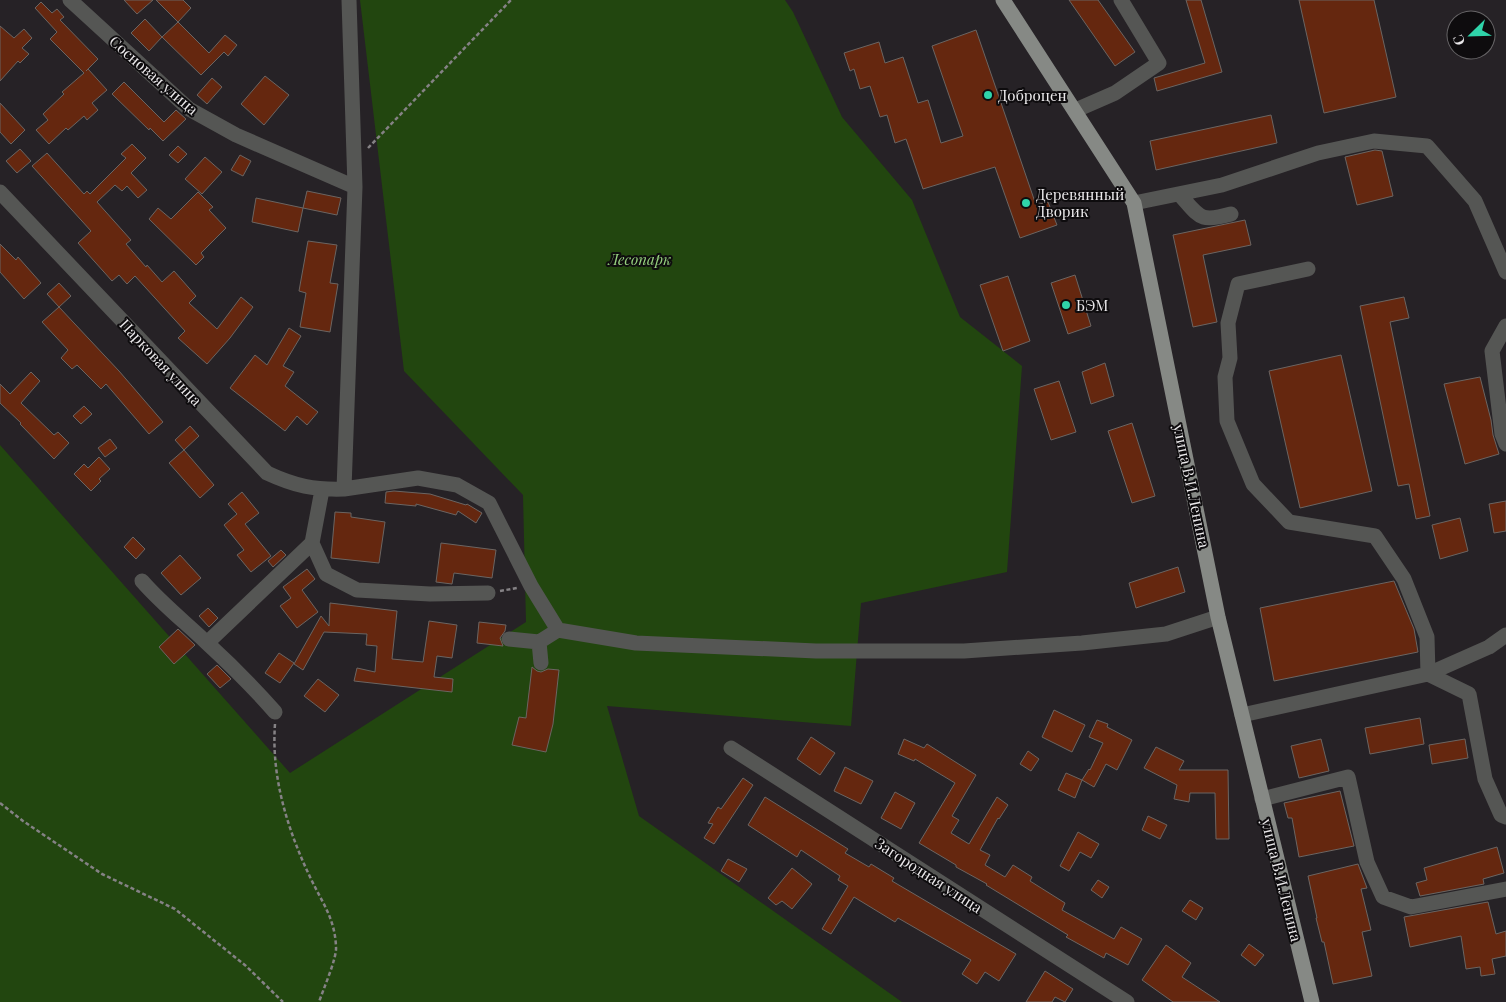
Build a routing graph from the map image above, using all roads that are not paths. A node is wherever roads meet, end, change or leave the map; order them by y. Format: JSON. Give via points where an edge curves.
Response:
{"nodes":[{"id":1,"x":70,"y":0,"type":"edge"},
{"id":2,"x":349,"y":0,"type":"edge"},
{"id":3,"x":1003,"y":0,"type":"edge"},
{"id":4,"x":1121,"y":0,"type":"edge"},
{"id":5,"x":1076,"y":110,"type":"junction"},
{"id":6,"x":355,"y":187,"type":"junction"},
{"id":7,"x":0,"y":192,"type":"edge"},
{"id":8,"x":1179,"y":194,"type":"junction"},
{"id":9,"x":1134,"y":203,"type":"junction"},
{"id":10,"x":1232,"y":214,"type":"dead end"},
{"id":11,"x":1308,"y":269,"type":"dead end"},
{"id":12,"x":1506,"y":272,"type":"edge"},
{"id":13,"x":1506,"y":326,"type":"edge"},
{"id":14,"x":1506,"y":444,"type":"edge"},
{"id":15,"x":344,"y":489,"type":"junction"},
{"id":16,"x":322,"y":490,"type":"junction"},
{"id":17,"x":312,"y":542,"type":"junction"},
{"id":18,"x":142,"y":581,"type":"dead end"},
{"id":19,"x":488,"y":593,"type":"road end"},
{"id":20,"x":1218,"y":617,"type":"junction"},
{"id":21,"x":558,"y":630,"type":"junction"},
{"id":22,"x":1506,"y":635,"type":"edge"},
{"id":23,"x":509,"y":640,"type":"dead end"},
{"id":24,"x":539,"y":642,"type":"junction"},
{"id":25,"x":207,"y":643,"type":"junction"},
{"id":26,"x":541,"y":663,"type":"dead end"},
{"id":27,"x":1428,"y":674,"type":"junction"},
{"id":28,"x":275,"y":712,"type":"road end"},
{"id":29,"x":1242,"y":715,"type":"junction"},
{"id":30,"x":731,"y":748,"type":"dead end"},
{"id":31,"x":1262,"y":799,"type":"junction"},
{"id":32,"x":1506,"y":817,"type":"edge"},
{"id":33,"x":1506,"y":889,"type":"edge"},
{"id":34,"x":1127,"y":1002,"type":"edge"},
{"id":35,"x":1312,"y":1002,"type":"edge"}],
"edges":[{"from":1,"to":6,"type":"street","name":"Сосновая улица","via":[[189,109],[236,135]]},
{"from":2,"to":6,"type":"street"},
{"from":3,"to":5,"type":"main road","name":"улица В.И.Ленина"},
{"from":4,"to":5,"type":"street","via":[[1159,63],[1115,93]]},
{"from":5,"to":9,"type":"main road","name":"улица В.И.Ленина"},
{"from":6,"to":15,"type":"street"},
{"from":7,"to":16,"type":"street","name":"Парковая улица","via":[[267,473],[290,483]]},
{"from":8,"to":9,"type":"street"},
{"from":8,"to":10,"type":"street","via":[[1200,217],[1212,219]]},
{"from":8,"to":12,"type":"street","via":[[1222,185],[1318,153],[1374,141],[1427,146],[1475,200]]},
{"from":9,"to":20,"type":"main road","name":"улица В.И.Ленина"},
{"from":11,"to":27,"type":"street","via":[[1238,284],[1228,323],[1230,358],[1225,377],[1228,421],[1253,484],[1289,522],[1375,536],[1404,579],[1427,637]]},
{"from":13,"to":14,"type":"street","via":[[1492,351]]},
{"from":15,"to":16,"type":"street","name":"Парковая улица"},
{"from":15,"to":21,"type":"street","name":"Парковая улица","via":[[418,478],[457,485],[489,503],[530,586]]},
{"from":16,"to":17,"type":"street"},
{"from":17,"to":19,"type":"street","via":[[326,574],[357,590]]},
{"from":17,"to":25,"type":"street"},
{"from":18,"to":25,"type":"street"},
{"from":20,"to":21,"type":"street","via":[[1166,634],[1082,644],[964,651],[816,651],[646,643]]},
{"from":20,"to":29,"type":"main road","name":"улица В.И.Ленина"},
{"from":21,"to":24,"type":"street"},
{"from":22,"to":27,"type":"street","via":[[1489,647]]},
{"from":23,"to":24,"type":"street"},
{"from":24,"to":26,"type":"street"},
{"from":25,"to":28,"type":"street"},
{"from":27,"to":29,"type":"street"},
{"from":27,"to":32,"type":"street","via":[[1469,694],[1486,779],[1501,815]]},
{"from":29,"to":31,"type":"main road","name":"улица В.И.Ленина"},
{"from":30,"to":34,"type":"street","name":"Загородная улица"},
{"from":31,"to":33,"type":"street","via":[[1348,777],[1367,862],[1383,897],[1411,907]]},
{"from":31,"to":35,"type":"main road","name":"улица В.И.Ленина"}]}
